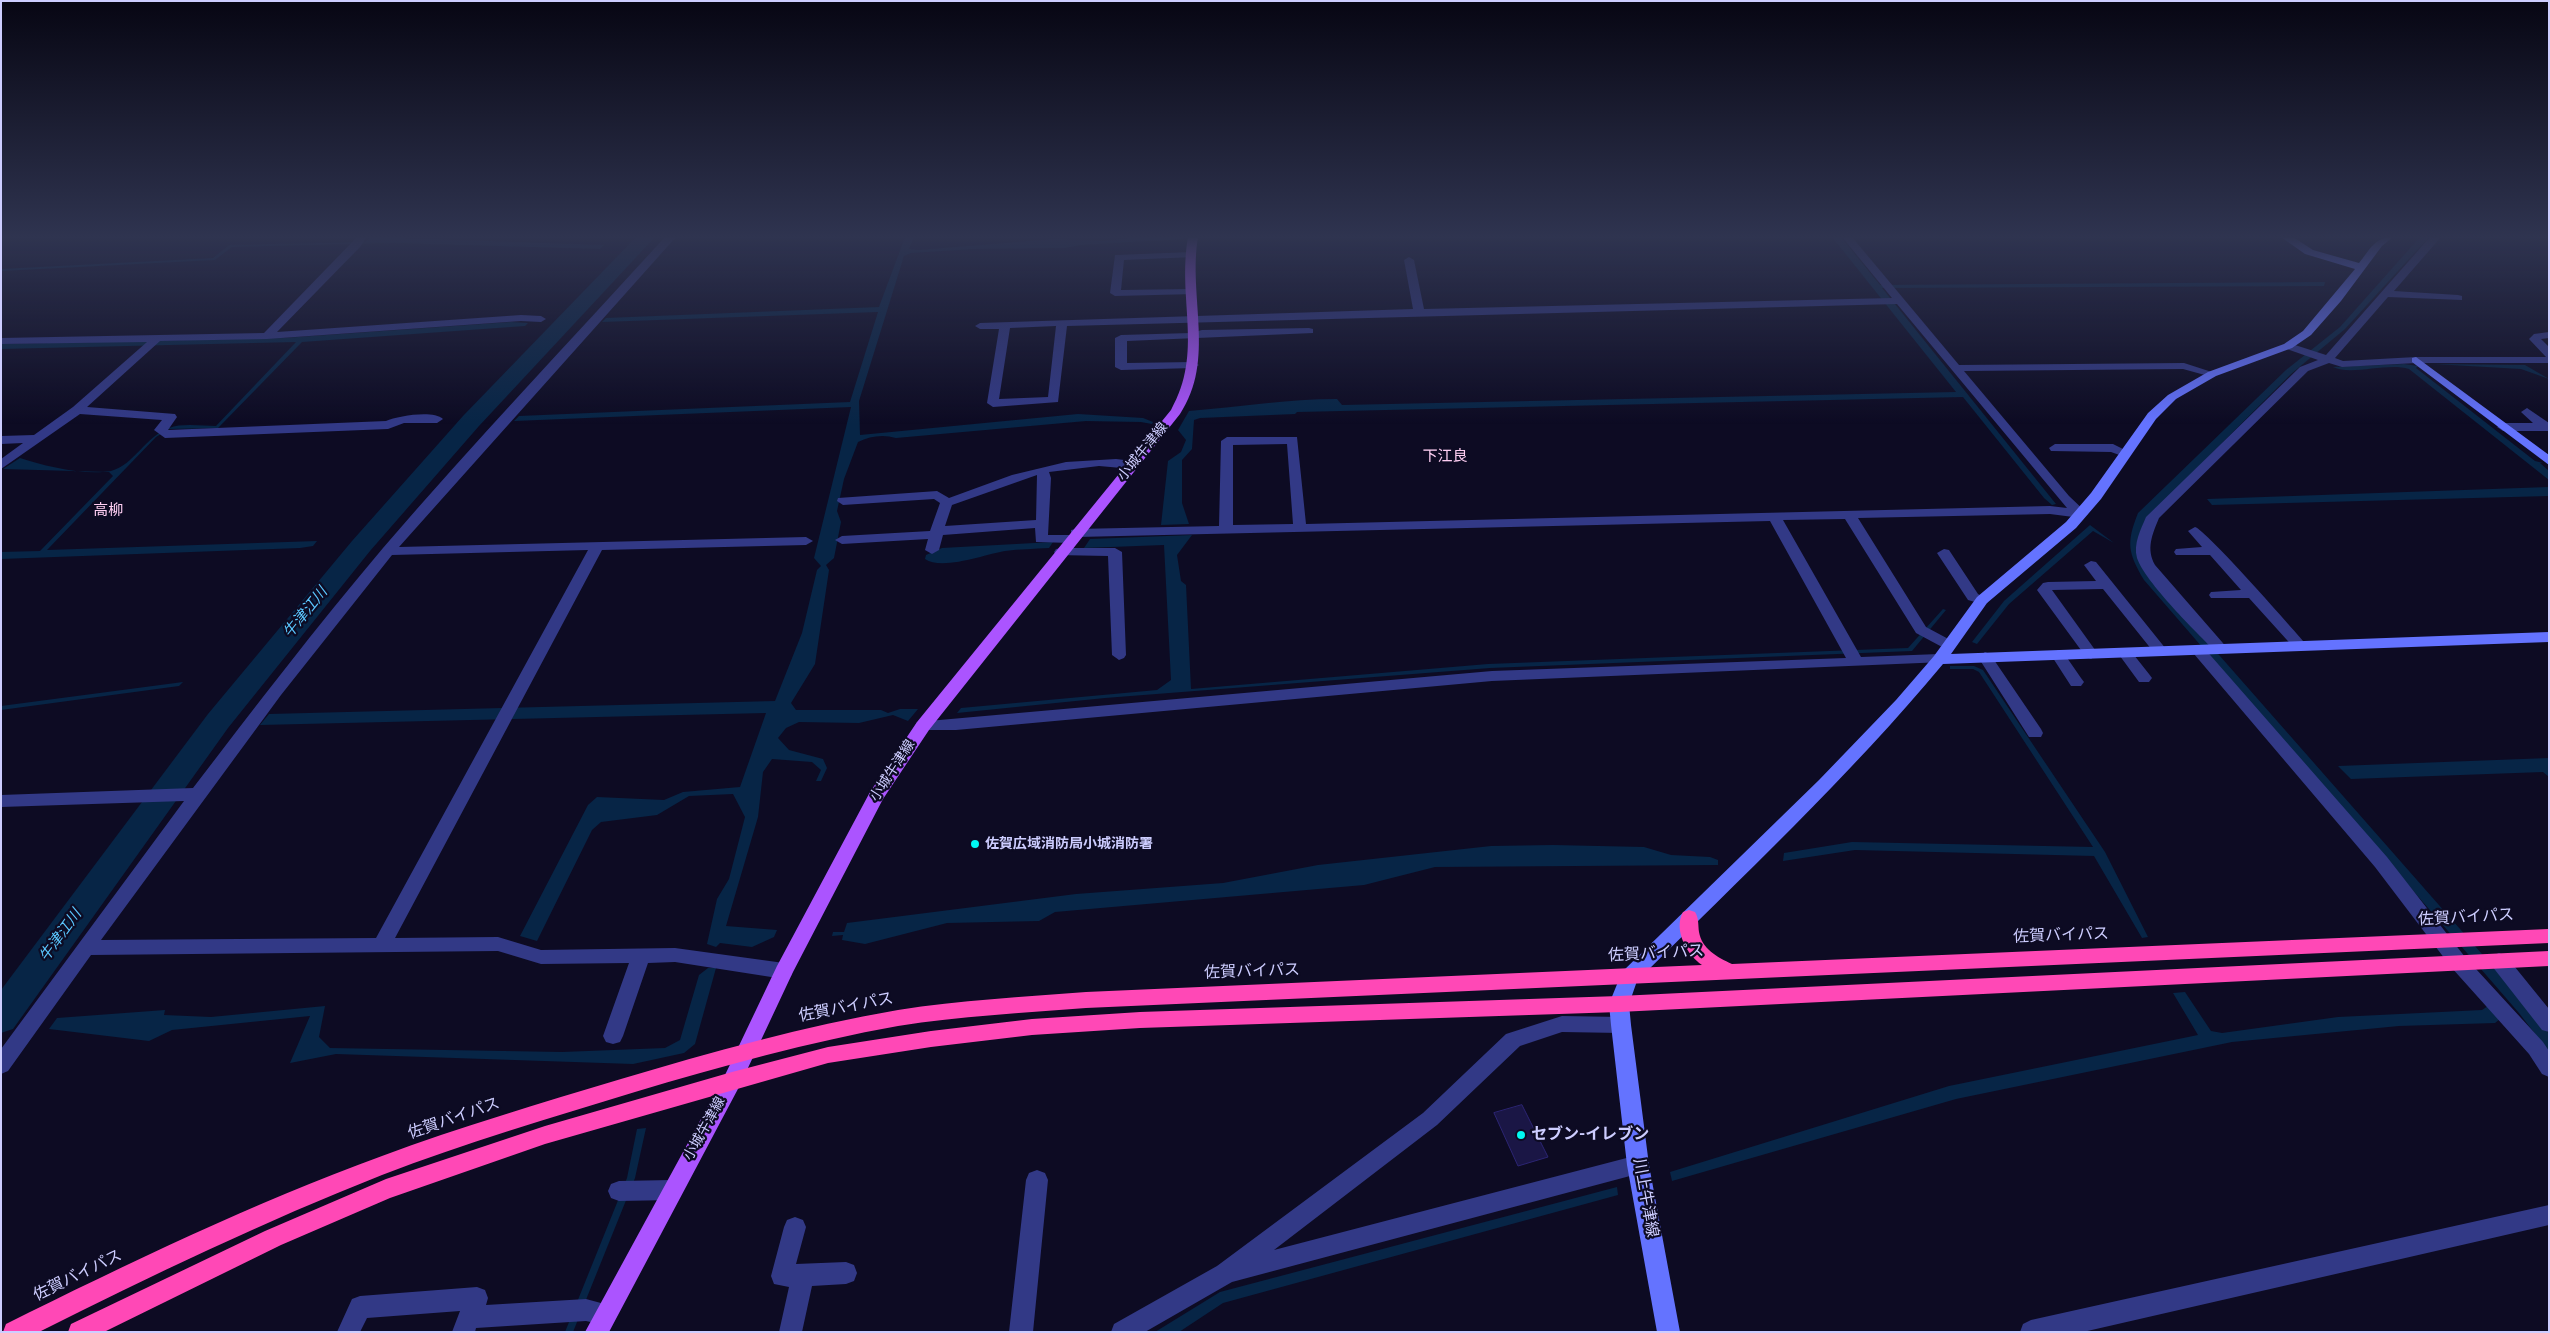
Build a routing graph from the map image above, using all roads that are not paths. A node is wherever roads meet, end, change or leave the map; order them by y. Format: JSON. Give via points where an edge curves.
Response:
{"nodes":[{"id":1,"x":303,"y":299,"type":"edge"},
{"id":2,"x":614,"y":299,"type":"edge"},
{"id":3,"x":1191,"y":299,"type":"edge"},
{"id":4,"x":1416,"y":299,"type":"edge"},
{"id":5,"x":2337,"y":299,"type":"edge"},
{"id":6,"x":2381,"y":299,"type":"edge"},
{"id":7,"x":1900,"y":301,"type":"joint"},
{"id":8,"x":1419,"y":313,"type":"junction"},
{"id":9,"x":541,"y":319,"type":"dead end"},
{"id":10,"x":1192,"y":319,"type":"junction"},
{"id":11,"x":1062,"y":324,"type":"junction"},
{"id":12,"x":980,"y":326,"type":"dead end"},
{"id":13,"x":1005,"y":326,"type":"junction"},
{"id":14,"x":1310,"y":331,"type":"dead end"},
{"id":15,"x":2549,"y":335,"type":"edge"},
{"id":16,"x":267,"y":336,"type":"junction"},
{"id":17,"x":1192,"y":336,"type":"junction"},
{"id":18,"x":156,"y":339,"type":"junction"},
{"id":19,"x":1,"y":341,"type":"edge"},
{"id":20,"x":2288,"y":346,"type":"junction"},
{"id":21,"x":2549,"y":354,"type":"edge"},
{"id":22,"x":2323,"y":358,"type":"junction"},
{"id":23,"x":2416,"y":360,"type":"junction"},
{"id":24,"x":2549,"y":360,"type":"edge"},
{"id":25,"x":1193,"y":365,"type":"junction"},
{"id":26,"x":1956,"y":368,"type":"junction"},
{"id":27,"x":2212,"y":374,"type":"junction"},
{"id":28,"x":77,"y":410,"type":"junction"},
{"id":29,"x":2528,"y":412,"type":"dead end"},
{"id":30,"x":437,"y":420,"type":"dead end"},
{"id":31,"x":2503,"y":427,"type":"junction"},
{"id":32,"x":2547,"y":427,"type":"edge"},
{"id":33,"x":37,"y":439,"type":"junction"},
{"id":34,"x":1,"y":440,"type":"edge"},
{"id":35,"x":2055,"y":448,"type":"dead end"},
{"id":36,"x":2125,"y":453,"type":"junction"},
{"id":37,"x":2549,"y":461,"type":"edge"},
{"id":38,"x":1132,"y":464,"type":"junction"},
{"id":39,"x":1,"y":465,"type":"edge"},
{"id":40,"x":1042,"y":471,"type":"junction"},
{"id":41,"x":843,"y":501,"type":"dead end"},
{"id":42,"x":947,"y":502,"type":"junction"},
{"id":43,"x":1849,"y":514,"type":"junction"},
{"id":44,"x":2081,"y":514,"type":"junction"},
{"id":45,"x":1774,"y":516,"type":"junction"},
{"id":46,"x":1042,"y":524,"type":"junction"},
{"id":47,"x":1300,"y":528,"type":"junction"},
{"id":48,"x":2195,"y":530,"type":"dead end"},
{"id":49,"x":1226,"y":531,"type":"junction"},
{"id":50,"x":936,"y":533,"type":"junction"},
{"id":51,"x":1074,"y":536,"type":"junction"},
{"id":52,"x":842,"y":540,"type":"dead end"},
{"id":53,"x":806,"y":541,"type":"dead end"},
{"id":54,"x":597,"y":546,"type":"junction"},
{"id":55,"x":932,"y":550,"type":"dead end"},
{"id":56,"x":388,"y":551,"type":"junction"},
{"id":57,"x":2214,"y":551,"type":"junction"},
{"id":58,"x":1061,"y":552,"type":"junction"},
{"id":59,"x":2181,"y":552,"type":"dead end"},
{"id":60,"x":1944,"y":553,"type":"dead end"},
{"id":61,"x":2091,"y":565,"type":"dead end"},
{"id":62,"x":2107,"y":585,"type":"junction"},
{"id":63,"x":2253,"y":594,"type":"junction"},
{"id":64,"x":2216,"y":595,"type":"dead end"},
{"id":65,"x":1982,"y":600,"type":"junction"},
{"id":66,"x":2549,"y":637,"type":"edge"},
{"id":67,"x":1949,"y":645,"type":"junction"},
{"id":68,"x":2300,"y":646,"type":"junction"},
{"id":69,"x":2222,"y":650,"type":"junction"},
{"id":70,"x":2199,"y":651,"type":"junction"},
{"id":71,"x":2161,"y":652,"type":"junction"},
{"id":72,"x":2125,"y":653,"type":"junction"},
{"id":73,"x":2091,"y":654,"type":"junction"},
{"id":74,"x":1119,"y":655,"type":"dead end"},
{"id":75,"x":2058,"y":655,"type":"junction"},
{"id":76,"x":1986,"y":657,"type":"junction"},
{"id":77,"x":1939,"y":659,"type":"junction"},
{"id":78,"x":1856,"y":662,"type":"junction"},
{"id":79,"x":2144,"y":678,"type":"dead end"},
{"id":80,"x":2076,"y":682,"type":"dead end"},
{"id":81,"x":923,"y":726,"type":"junction"},
{"id":82,"x":2035,"y":733,"type":"dead end"},
{"id":83,"x":199,"y":794,"type":"junction"},
{"id":84,"x":1,"y":801,"type":"edge"},
{"id":85,"x":1689,"y":917,"type":"junction"},
{"id":86,"x":2549,"y":936,"type":"edge"},
{"id":87,"x":2443,"y":941,"type":"junction"},
{"id":88,"x":382,"y":944,"type":"junction"},
{"id":89,"x":86,"y":948,"type":"junction"},
{"id":90,"x":642,"y":954,"type":"junction"},
{"id":91,"x":2549,"y":958,"type":"edge"},
{"id":92,"x":2497,"y":961,"type":"junction"},
{"id":93,"x":2461,"y":962,"type":"junction"},
{"id":94,"x":784,"y":971,"type":"junction"},
{"id":95,"x":1730,"y":972,"type":"junction"},
{"id":96,"x":1629,"y":977,"type":"junction"},
{"id":97,"x":1619,"y":1004,"type":"junction"},
{"id":98,"x":2549,"y":1024,"type":"edge"},
{"id":99,"x":1621,"y":1025,"type":"junction"},
{"id":100,"x":613,"y":1036,"type":"dead end"},
{"id":101,"x":747,"y":1050,"type":"junction"},
{"id":102,"x":1,"y":1066,"type":"edge"},
{"id":103,"x":2549,"y":1068,"type":"edge"},
{"id":104,"x":732,"y":1080,"type":"junction"},
{"id":105,"x":1638,"y":1165,"type":"junction"},
{"id":106,"x":1037,"y":1180,"type":"dead end"},
{"id":107,"x":672,"y":1190,"type":"junction"},
{"id":108,"x":628,"y":1191,"type":"dead end"},
{"id":109,"x":2549,"y":1215,"type":"edge"},
{"id":110,"x":795,"y":1227,"type":"dead end"},
{"id":111,"x":846,"y":1273,"type":"dead end"},
{"id":112,"x":1225,"y":1274,"type":"junction"},
{"id":113,"x":803,"y":1276,"type":"junction"},
{"id":114,"x":588,"y":1316,"type":"edge"},
{"id":115,"x":466,"y":1325,"type":"edge"},
{"id":116,"x":86,"y":1330,"type":"edge"},
{"id":117,"x":14,"y":1332,"type":"edge"},
{"id":118,"x":348,"y":1332,"type":"edge"},
{"id":119,"x":790,"y":1332,"type":"edge"},
{"id":120,"x":1021,"y":1332,"type":"edge"},
{"id":121,"x":1122,"y":1332,"type":"edge"},
{"id":122,"x":1669,"y":1332,"type":"edge"},
{"id":123,"x":2031,"y":1332,"type":"edge"}],
"edges":[{"from":1,"to":16,"type":"street"},
{"from":2,"to":56,"type":"street"},
{"from":3,"to":10,"type":"main road","name":"小城牛津線"},
{"from":4,"to":8,"type":"street"},
{"from":5,"to":20,"type":"street","via":[[2307,333]]},
{"from":6,"to":22,"type":"street"},
{"from":7,"to":8,"type":"street"},
{"from":7,"to":26,"type":"street"},
{"from":8,"to":10,"type":"street"},
{"from":9,"to":16,"type":"street"},
{"from":10,"to":11,"type":"street"},
{"from":10,"to":17,"type":"main road","name":"小城牛津線"},
{"from":11,"to":13,"type":"street"},
{"from":11,"to":13,"type":"street","via":[[1054,400],[993,403]]},
{"from":12,"to":13,"type":"street"},
{"from":14,"to":17,"type":"street","via":[[1202,333]]},
{"from":15,"to":21,"type":"street","via":[[2535,339]]},
{"from":16,"to":18,"type":"street"},
{"from":17,"to":25,"type":"main road","name":"小城牛津線"},
{"from":17,"to":25,"type":"street","via":[[1121,338],[1121,367]]},
{"from":18,"to":19,"type":"street"},
{"from":18,"to":28,"type":"street"},
{"from":20,"to":22,"type":"street"},
{"from":20,"to":27,"type":"street"},
{"from":22,"to":23,"type":"street","via":[[2342,364]]},
{"from":22,"to":69,"type":"street","via":[[2304,369],[2153,517],[2144,538],[2144,559]]},
{"from":23,"to":24,"type":"street"},
{"from":23,"to":31,"type":"street"},
{"from":25,"to":38,"type":"main road","name":"小城牛津線","via":[[1190,385],[1176,411]]},
{"from":26,"to":27,"type":"street","via":[[2184,366]]},
{"from":26,"to":44,"type":"street","via":[[2064,499]]},
{"from":27,"to":36,"type":"street","via":[[2172,397],[2152,416]]},
{"from":28,"to":30,"type":"street","via":[[171,417],[162,433],[388,426],[402,419]]},
{"from":28,"to":33,"type":"street"},
{"from":29,"to":32,"type":"street"},
{"from":31,"to":32,"type":"street"},
{"from":31,"to":37,"type":"street"},
{"from":33,"to":34,"type":"street"},
{"from":33,"to":39,"type":"street"},
{"from":35,"to":36,"type":"street","via":[[2113,448]]},
{"from":36,"to":44,"type":"street"},
{"from":38,"to":40,"type":"street","via":[[1063,464]]},
{"from":38,"to":51,"type":"main road","name":"小城牛津線"},
{"from":40,"to":42,"type":"street"},
{"from":40,"to":46,"type":"street","via":[[1045,478]]},
{"from":41,"to":42,"type":"street","via":[[937,495]]},
{"from":42,"to":50,"type":"street"},
{"from":43,"to":44,"type":"street","via":[[2050,510]]},
{"from":43,"to":45,"type":"street"},
{"from":43,"to":67,"type":"street","via":[[1927,634]]},
{"from":44,"to":65,"type":"street"},
{"from":45,"to":47,"type":"street"},
{"from":45,"to":78,"type":"street"},
{"from":46,"to":50,"type":"street"},
{"from":46,"to":51,"type":"street","via":[[1041,539]]},
{"from":47,"to":49,"type":"street"},
{"from":47,"to":49,"type":"street","via":[[1293,440],[1227,441]]},
{"from":48,"to":57,"type":"street"},
{"from":49,"to":51,"type":"street"},
{"from":50,"to":52,"type":"street"},
{"from":50,"to":55,"type":"street"},
{"from":51,"to":58,"type":"main road","name":"小城牛津線"},
{"from":53,"to":54,"type":"street"},
{"from":54,"to":56,"type":"street"},
{"from":54,"to":88,"type":"street"},
{"from":56,"to":83,"type":"street","via":[[316,639]]},
{"from":57,"to":59,"type":"street"},
{"from":57,"to":63,"type":"street"},
{"from":58,"to":74,"type":"street","via":[[1115,552]]},
{"from":58,"to":81,"type":"main road","name":"小城牛津線"},
{"from":60,"to":65,"type":"street","via":[[1973,596]]},
{"from":61,"to":62,"type":"street"},
{"from":62,"to":71,"type":"street"},
{"from":62,"to":73,"type":"street","via":[[2048,586],[2044,590]]},
{"from":63,"to":64,"type":"street"},
{"from":63,"to":68,"type":"street"},
{"from":65,"to":67,"type":"street"},
{"from":66,"to":68,"type":"street"},
{"from":67,"to":77,"type":"street"},
{"from":68,"to":69,"type":"street"},
{"from":69,"to":70,"type":"street"},
{"from":70,"to":71,"type":"street"},
{"from":70,"to":87,"type":"street","via":[[2381,862]]},
{"from":71,"to":72,"type":"street"},
{"from":72,"to":73,"type":"street"},
{"from":72,"to":79,"type":"street"},
{"from":73,"to":75,"type":"street"},
{"from":75,"to":76,"type":"street"},
{"from":75,"to":80,"type":"street"},
{"from":76,"to":77,"type":"street"},
{"from":76,"to":82,"type":"street"},
{"from":77,"to":78,"type":"street"},
{"from":77,"to":85,"type":"street","via":[[1825,784]]},
{"from":78,"to":81,"type":"street","via":[[1492,676]]},
{"from":81,"to":94,"type":"main road","name":"小城牛津線","via":[[876,796]]},
{"from":83,"to":84,"type":"street"},
{"from":83,"to":89,"type":"street"},
{"from":85,"to":95,"type":"highway","via":[[1689,932],[1696,950],[1713,964]]},
{"from":85,"to":96,"type":"street"},
{"from":86,"to":87,"type":"highway","name":"佐賀バイパス"},
{"from":87,"to":93,"type":"street"},
{"from":87,"to":95,"type":"highway","name":"佐賀バイパス"},
{"from":88,"to":89,"type":"street"},
{"from":88,"to":90,"type":"street","via":[[498,944],[541,957]]},
{"from":89,"to":102,"type":"street"},
{"from":90,"to":94,"type":"street","via":[[675,955]]},
{"from":90,"to":100,"type":"street"},
{"from":91,"to":92,"type":"highway"},
{"from":92,"to":93,"type":"highway"},
{"from":92,"to":98,"type":"street"},
{"from":93,"to":97,"type":"highway"},
{"from":93,"to":103,"type":"street","via":[[2536,1048]]},
{"from":94,"to":101,"type":"main road","name":"小城牛津線"},
{"from":95,"to":96,"type":"highway","name":"佐賀バイパス"},
{"from":96,"to":97,"type":"street"},
{"from":96,"to":101,"type":"highway","name":"佐賀バイパス","via":[[1047,1003],[939,1012]]},
{"from":97,"to":99,"type":"street","name":"川上牛津線"},
{"from":97,"to":104,"type":"highway","via":[[1140,1020],[1032,1027],[828,1056]]},
{"from":99,"to":105,"type":"street","name":"川上牛津線"},
{"from":99,"to":112,"type":"street","via":[[1562,1024],[1513,1040],[1430,1119]]},
{"from":101,"to":104,"type":"main road","name":"小城牛津線"},
{"from":101,"to":117,"type":"highway","name":"佐賀バイパス","via":[[522,1117],[381,1166],[109,1284]]},
{"from":104,"to":107,"type":"main road","name":"小城牛津線"},
{"from":104,"to":116,"type":"highway","via":[[545,1135],[386,1189],[273,1238]]},
{"from":105,"to":112,"type":"street"},
{"from":105,"to":122,"type":"street","name":"川上牛津線"},
{"from":106,"to":120,"type":"street"},
{"from":107,"to":108,"type":"street"},
{"from":107,"to":114,"type":"main road","name":"小城牛津線"},
{"from":109,"to":123,"type":"street"},
{"from":110,"to":113,"type":"street","via":[[782,1276]]},
{"from":111,"to":113,"type":"street"},
{"from":112,"to":121,"type":"street"},
{"from":113,"to":119,"type":"street"},
{"from":114,"to":115,"type":"street"},
{"from":115,"to":118,"type":"street","via":[[477,1298],[360,1307]]}]}
